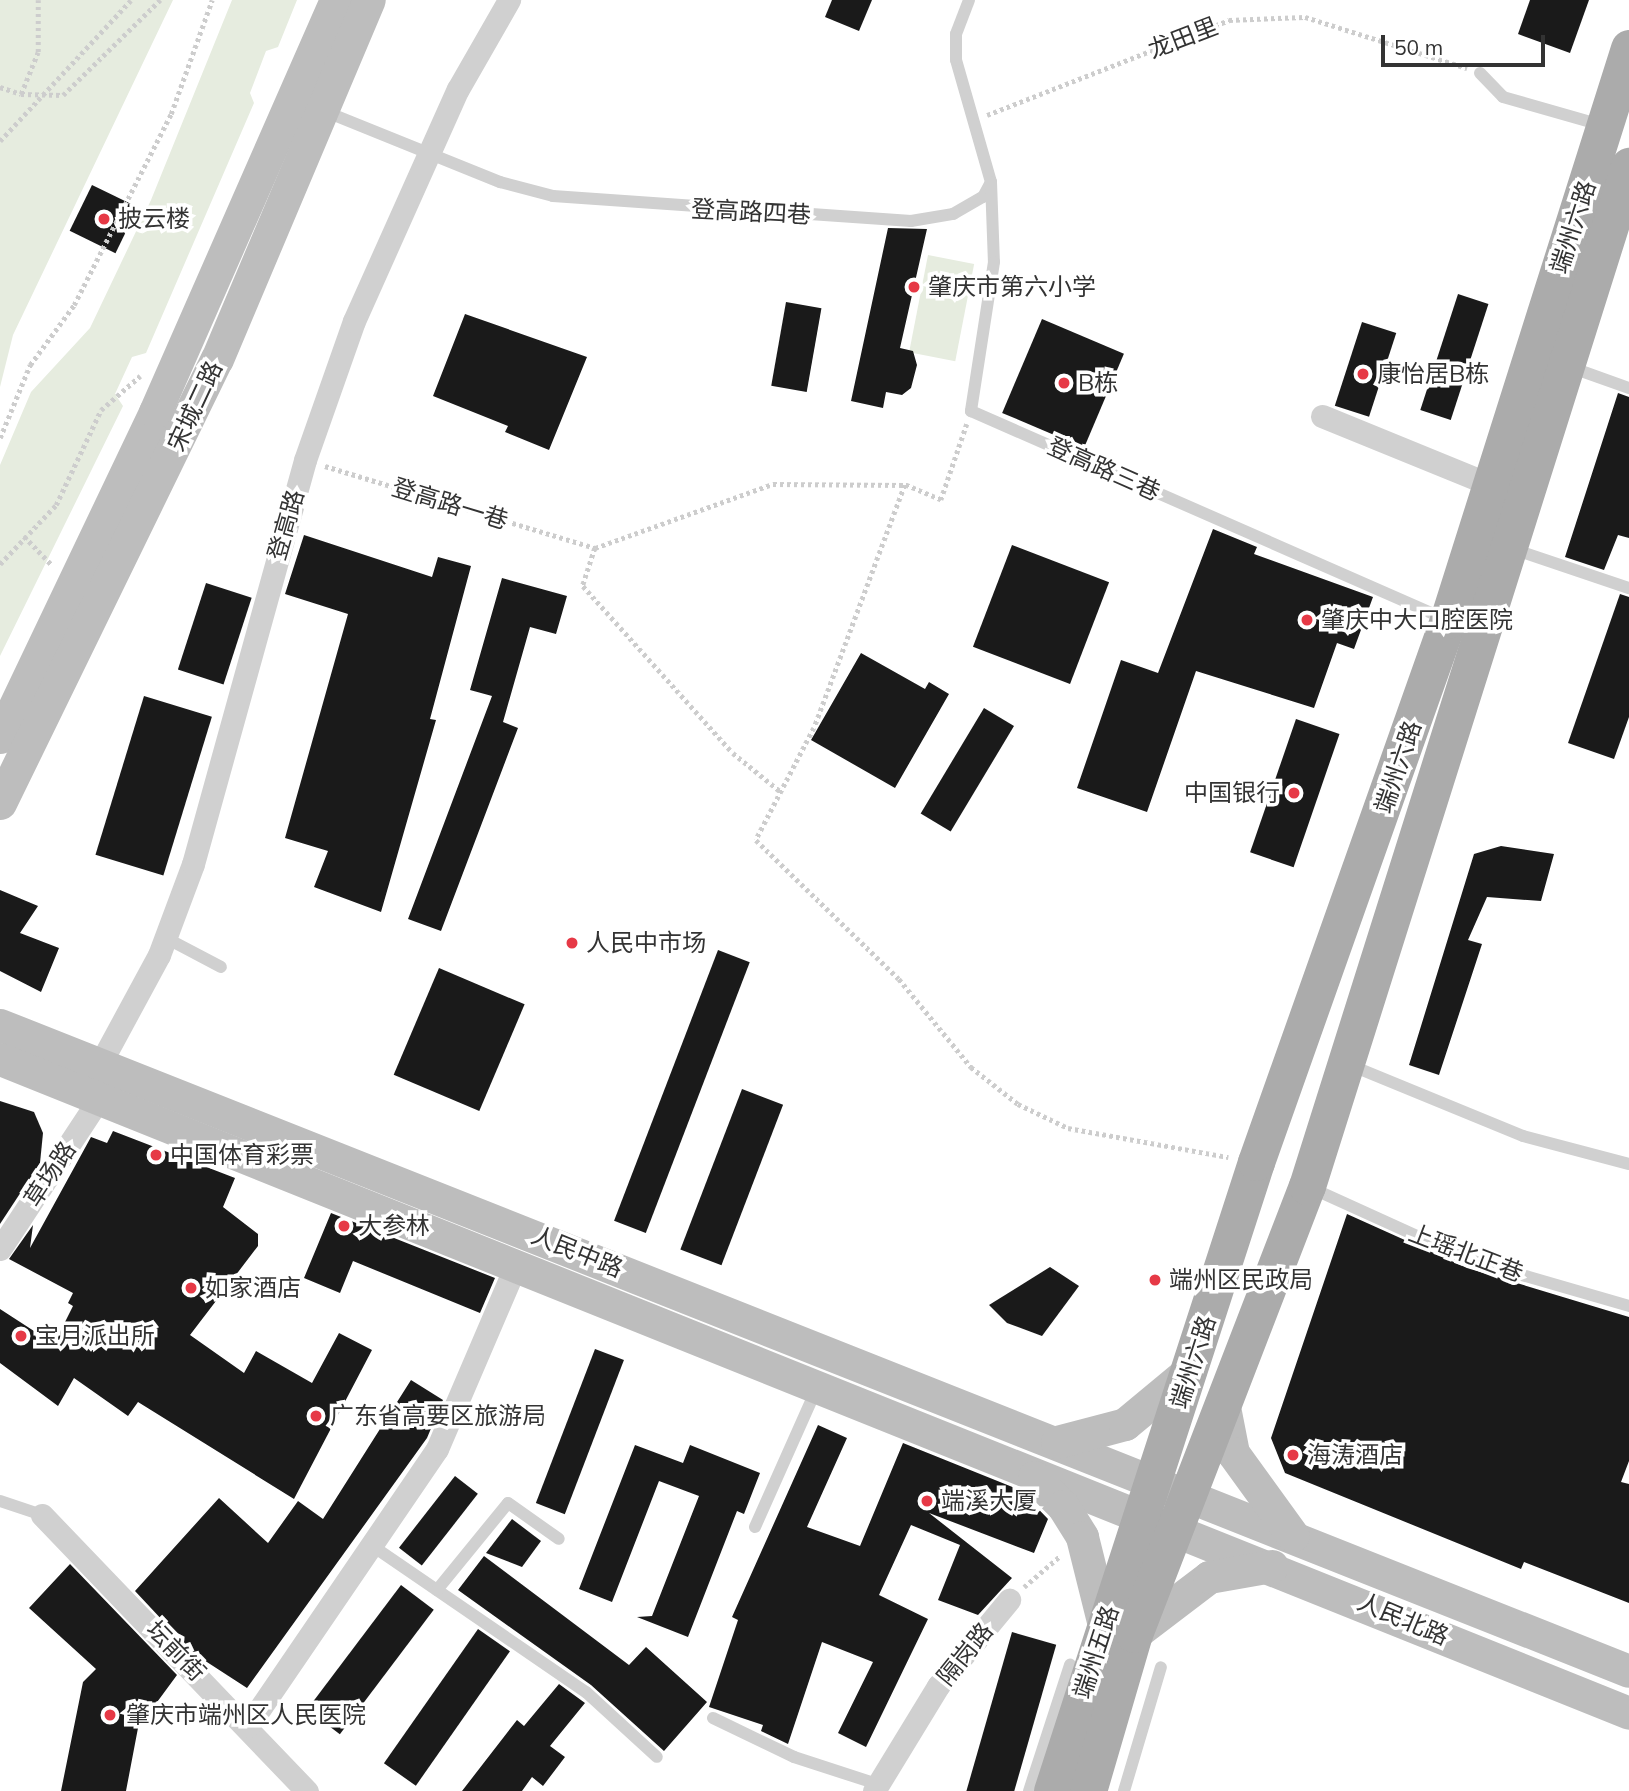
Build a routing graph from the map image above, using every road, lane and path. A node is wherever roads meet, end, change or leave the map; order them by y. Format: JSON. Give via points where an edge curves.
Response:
{"nodes":[{"id":1,"x":38,"y":0,"type":"edge"},
{"id":2,"x":131,"y":0,"type":"edge"},
{"id":3,"x":160,"y":0,"type":"edge"},
{"id":4,"x":212,"y":0,"type":"edge"},
{"id":5,"x":336,"y":0,"type":"edge"},
{"id":6,"x":369,"y":0,"type":"edge"},
{"id":7,"x":509,"y":0,"type":"edge"},
{"id":8,"x":968,"y":0,"type":"edge"},
{"id":9,"x":1629,"y":48,"type":"edge"},
{"id":10,"x":1480,"y":73,"type":"joint"},
{"id":11,"x":0,"y":87,"type":"edge"},
{"id":12,"x":21,"y":94,"type":"junction"},
{"id":13,"x":35,"y":97,"type":"junction"},
{"id":14,"x":324,"y":111,"type":"junction"},
{"id":15,"x":973,"y":120,"type":"junction"},
{"id":16,"x":1605,"y":126,"type":"junction"},
{"id":17,"x":0,"y":141,"type":"edge"},
{"id":18,"x":429,"y":152,"type":"junction"},
{"id":19,"x":1629,"y":166,"type":"edge"},
{"id":20,"x":991,"y":182,"type":"junction"},
{"id":21,"x":1567,"y":366,"type":"junction"},
{"id":22,"x":144,"y":373,"type":"dead end"},
{"id":23,"x":1629,"y":388,"type":"edge"},
{"id":24,"x":971,"y":411,"type":"junction"},
{"id":25,"x":1322,"y":416,"type":"dead end"},
{"id":26,"x":0,"y":438,"type":"edge"},
{"id":27,"x":305,"y":460,"type":"junction"},
{"id":28,"x":905,"y":485,"type":"junction"},
{"id":29,"x":1491,"y":485,"type":"junction"},
{"id":30,"x":24,"y":536,"type":"junction"},
{"id":31,"x":595,"y":548,"type":"junction"},
{"id":32,"x":1510,"y":548,"type":"junction"},
{"id":33,"x":0,"y":564,"type":"edge"},
{"id":34,"x":51,"y":565,"type":"dead end"},
{"id":35,"x":1629,"y":588,"type":"edge"},
{"id":36,"x":1448,"y":620,"type":"junction"},
{"id":37,"x":0,"y":737,"type":"edge"},
{"id":38,"x":781,"y":792,"type":"junction"},
{"id":39,"x":0,"y":803,"type":"edge"},
{"id":40,"x":166,"y":937,"type":"junction"},
{"id":41,"x":221,"y":967,"type":"dead end"},
{"id":42,"x":5,"y":1033,"type":"edge"},
{"id":43,"x":100,"y":1064,"type":"junction"},
{"id":44,"x":1348,"y":1064,"type":"junction"},
{"id":45,"x":99,"y":1099,"type":"junction"},
{"id":46,"x":1256,"y":1162,"type":"junction"},
{"id":47,"x":1629,"y":1164,"type":"edge"},
{"id":48,"x":1307,"y":1186,"type":"junction"},
{"id":49,"x":0,"y":1249,"type":"edge"},
{"id":50,"x":516,"y":1265,"type":"junction"},
{"id":51,"x":1629,"y":1306,"type":"edge"},
{"id":52,"x":1191,"y":1370,"type":"junction"},
{"id":53,"x":817,"y":1386,"type":"junction"},
{"id":54,"x":1224,"y":1407,"type":"junction"},
{"id":55,"x":1057,"y":1442,"type":"junction"},
{"id":56,"x":1028,"y":1471,"type":"junction"},
{"id":57,"x":1148,"y":1498,"type":"junction"},
{"id":58,"x":0,"y":1501,"type":"edge"},
{"id":59,"x":1183,"y":1511,"type":"junction"},
{"id":60,"x":42,"y":1515,"type":"joint"},
{"id":61,"x":1264,"y":1525,"type":"junction"},
{"id":62,"x":755,"y":1527,"type":"dead end"},
{"id":63,"x":1082,"y":1537,"type":"junction"},
{"id":64,"x":1294,"y":1538,"type":"junction"},
{"id":65,"x":559,"y":1539,"type":"dead end"},
{"id":66,"x":374,"y":1547,"type":"junction"},
{"id":67,"x":1263,"y":1561,"type":"junction"},
{"id":68,"x":437,"y":1590,"type":"junction"},
{"id":69,"x":1009,"y":1600,"type":"joint"},
{"id":70,"x":1119,"y":1630,"type":"junction"},
{"id":71,"x":1070,"y":1665,"type":"dead end"},
{"id":72,"x":1161,"y":1667,"type":"dead end"},
{"id":73,"x":1629,"y":1671,"type":"edge"},
{"id":74,"x":1629,"y":1713,"type":"edge"},
{"id":75,"x":713,"y":1718,"type":"dead end"},
{"id":76,"x":248,"y":1726,"type":"junction"},
{"id":77,"x":657,"y":1757,"type":"dead end"},
{"id":78,"x":875,"y":1787,"type":"edge"},
{"id":79,"x":307,"y":1791,"type":"edge"},
{"id":80,"x":1028,"y":1791,"type":"edge"},
{"id":81,"x":1052,"y":1791,"type":"edge"},
{"id":82,"x":1088,"y":1791,"type":"edge"},
{"id":83,"x":1124,"y":1791,"type":"edge"}],
"edges":[{"from":1,"to":12,"type":"path","via":[[38,52]]},
{"from":2,"to":13,"type":"path"},
{"from":3,"to":13,"type":"path","via":[[63,95]]},
{"from":4,"to":26,"type":"path","via":[[171,114],[74,305],[30,365]]},
{"from":5,"to":37,"type":"main road","name":"宋城二路","via":[[161,399]]},
{"from":6,"to":14,"type":"main road","name":"宋城二路"},
{"from":7,"to":18,"type":"street","name":"登高路"},
{"from":8,"to":15,"type":"lane","via":[[956,34],[956,60]]},
{"from":9,"to":16,"type":"main road","name":"端州六路"},
{"from":10,"to":15,"type":"path","name":"龙田里","via":[[1305,17],[1229,20]]},
{"from":10,"to":16,"type":"lane","via":[[1503,97]]},
{"from":11,"to":12,"type":"path"},
{"from":12,"to":13,"type":"path"},
{"from":13,"to":17,"type":"path"},
{"from":14,"to":18,"type":"lane","name":"登高路四巷"},
{"from":14,"to":39,"type":"main road","name":"宋城二路","via":[[142,522]]},
{"from":15,"to":20,"type":"lane"},
{"from":16,"to":29,"type":"main road","name":"端州六路"},
{"from":18,"to":20,"type":"lane","name":"登高路四巷","via":[[500,182],[553,196],[720,212],[911,221],[953,214],[983,197]]},
{"from":18,"to":27,"type":"street","name":"登高路","via":[[354,321]]},
{"from":19,"to":21,"type":"main road","name":"端州六路"},
{"from":20,"to":24,"type":"lane","via":[[994,262]]},
{"from":21,"to":23,"type":"lane"},
{"from":21,"to":32,"type":"main road","name":"端州六路"},
{"from":22,"to":30,"type":"path","via":[[101,410],[56,505]]},
{"from":24,"to":28,"type":"path","via":[[941,500]]},
{"from":24,"to":36,"type":"lane","name":"登高路三巷"},
{"from":25,"to":29,"type":"street"},
{"from":27,"to":31,"type":"path","name":"登高路一巷"},
{"from":27,"to":40,"type":"street","name":"登高路","via":[[193,864]]},
{"from":28,"to":31,"type":"path","via":[[773,484]]},
{"from":28,"to":38,"type":"path","via":[[814,728]]},
{"from":29,"to":36,"type":"main road","name":"端州六路"},
{"from":30,"to":33,"type":"path"},
{"from":30,"to":34,"type":"path"},
{"from":31,"to":38,"type":"path","via":[[583,586],[733,753]]},
{"from":32,"to":35,"type":"lane"},
{"from":32,"to":44,"type":"main road","name":"端州六路"},
{"from":36,"to":46,"type":"main road","name":"端州六路"},
{"from":38,"to":46,"type":"path","via":[[756,840],[899,979],[971,1067],[1018,1104],[1068,1128]]},
{"from":40,"to":41,"type":"lane"},
{"from":40,"to":43,"type":"street","name":"登高路"},
{"from":42,"to":43,"type":"main road","name":"人民中路"},
{"from":42,"to":45,"type":"main road","name":"人民中路"},
{"from":43,"to":55,"type":"main road","name":"人民中路"},
{"from":44,"to":47,"type":"lane","via":[[1523,1136]]},
{"from":44,"to":48,"type":"main road","name":"端州六路"},
{"from":45,"to":49,"type":"street","name":"草场路"},
{"from":45,"to":50,"type":"main road","name":"人民中路"},
{"from":46,"to":52,"type":"main road","name":"端州六路"},
{"from":48,"to":51,"type":"lane","name":"上瑶北正巷","via":[[1470,1259]]},
{"from":48,"to":54,"type":"main road","name":"端州六路"},
{"from":50,"to":53,"type":"main road","name":"人民中路"},
{"from":50,"to":66,"type":"street","via":[[437,1449]]},
{"from":52,"to":55,"type":"main road","via":[[1125,1424]]},
{"from":52,"to":57,"type":"main road","name":"端州六路"},
{"from":53,"to":56,"type":"main road","name":"人民中路"},
{"from":53,"to":62,"type":"lane"},
{"from":54,"to":59,"type":"main road","name":"端州六路"},
{"from":54,"to":64,"type":"main road","via":[[1233,1453]]},
{"from":55,"to":57,"type":"main road","name":"人民中路"},
{"from":56,"to":57,"type":"main road","name":"人民中路"},
{"from":56,"to":63,"type":"main road","via":[[1063,1506]]},
{"from":57,"to":59,"type":"main road"},
{"from":57,"to":70,"type":"main road","name":"端州五路"},
{"from":58,"to":60,"type":"lane"},
{"from":59,"to":61,"type":"main road","name":"人民北路"},
{"from":59,"to":67,"type":"main road","name":"人民北路"},
{"from":59,"to":70,"type":"main road","name":"端州五路"},
{"from":60,"to":76,"type":"street","name":"坛前街"},
{"from":61,"to":64,"type":"main road","name":"人民北路"},
{"from":61,"to":67,"type":"main road"},
{"from":63,"to":69,"type":"path","name":"隔岗路"},
{"from":63,"to":70,"type":"main road"},
{"from":64,"to":73,"type":"main road","name":"人民北路"},
{"from":65,"to":68,"type":"lane","via":[[508,1503]]},
{"from":66,"to":68,"type":"lane"},
{"from":66,"to":76,"type":"street"},
{"from":67,"to":70,"type":"main road","via":[[1209,1577]]},
{"from":67,"to":74,"type":"main road","name":"人民北路"},
{"from":68,"to":77,"type":"lane","via":[[586,1692]]},
{"from":69,"to":78,"type":"street","name":"隔岗路","via":[[938,1686]]},
{"from":70,"to":81,"type":"main road","name":"端州五路"},
{"from":70,"to":82,"type":"main road","name":"端州五路"},
{"from":71,"to":80,"type":"lane"},
{"from":72,"to":83,"type":"lane"},
{"from":75,"to":78,"type":"lane"},
{"from":76,"to":79,"type":"street","name":"坛前街"}]}
